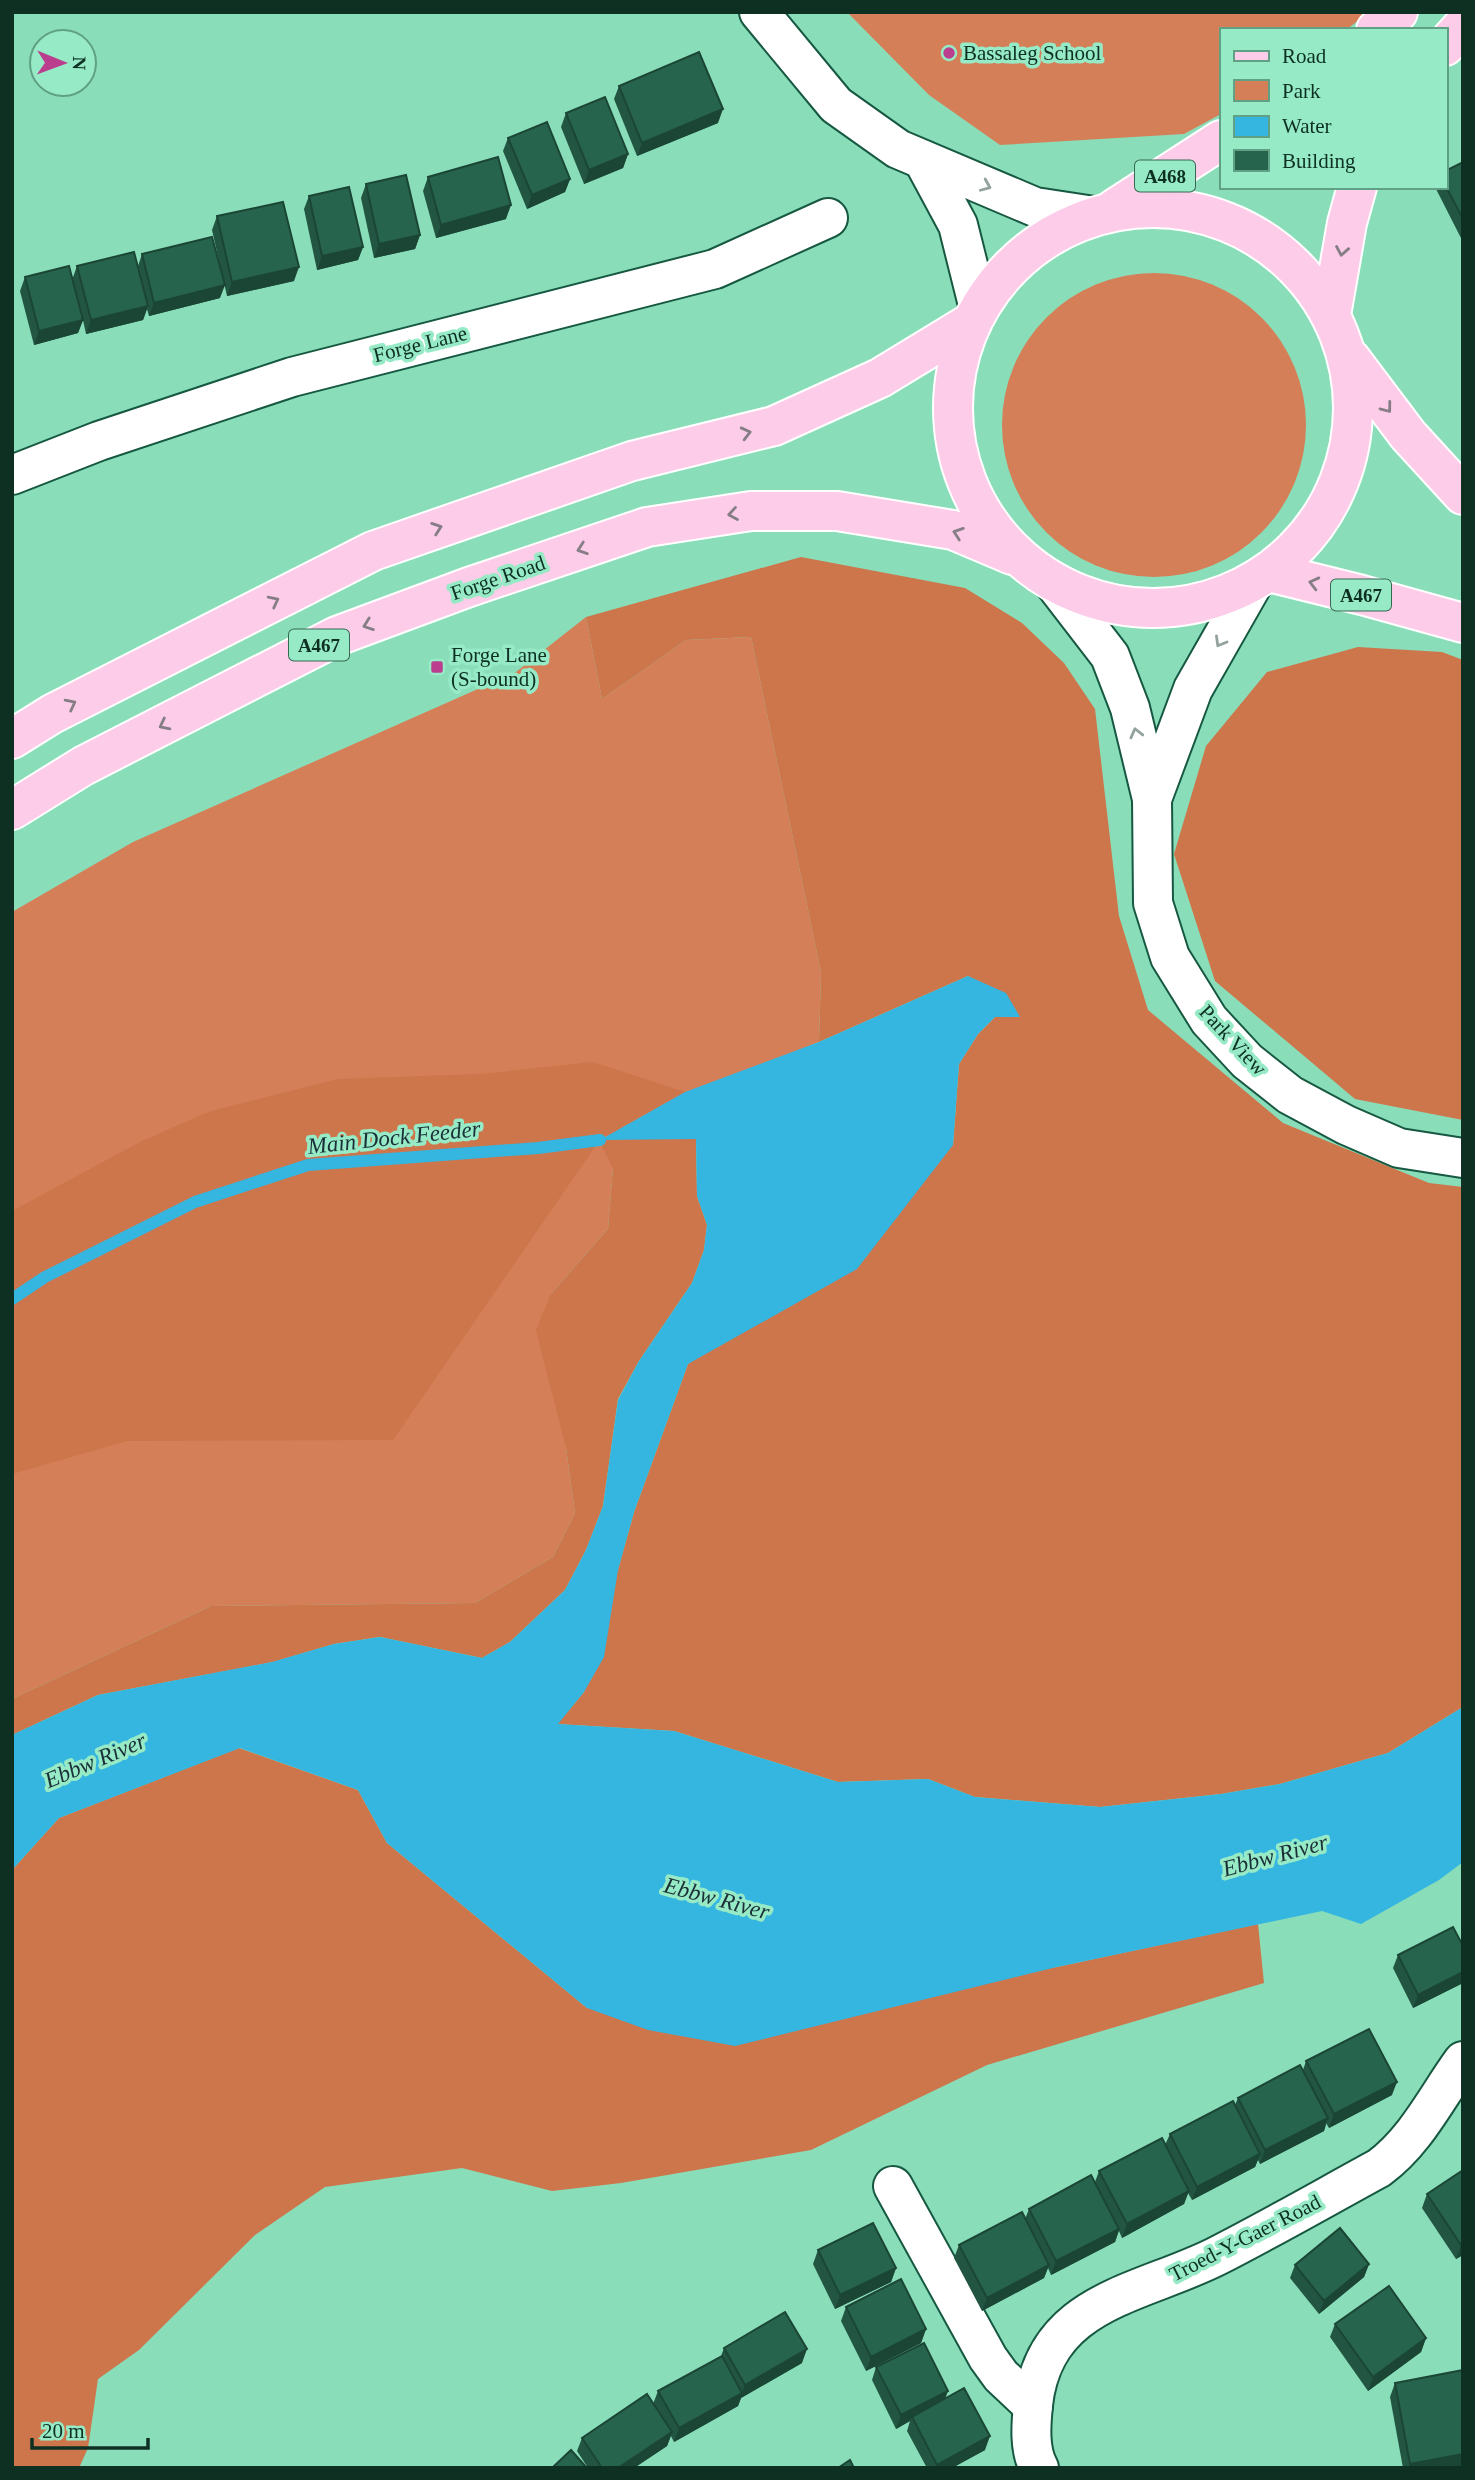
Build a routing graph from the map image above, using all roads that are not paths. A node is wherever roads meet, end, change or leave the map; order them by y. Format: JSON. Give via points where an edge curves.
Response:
{"nodes":[{"id":1,"x":759,"y":12,"type":"edge"},
{"id":2,"x":1398,"y":12,"type":"edge"},
{"id":3,"x":1463,"y":26,"type":"edge"},
{"id":4,"x":1378,"y":28,"type":"edge"},
{"id":5,"x":1447,"y":44,"type":"edge"},
{"id":6,"x":1220,"y":141,"type":"edge"},
{"id":7,"x":923,"y":160,"type":"junction"},
{"id":8,"x":1356,"y":189,"type":"edge"},
{"id":9,"x":1102,"y":214,"type":"junction"},
{"id":10,"x":828,"y":218,"type":"dead end"},
{"id":11,"x":976,"y":315,"type":"junction"},
{"id":12,"x":1331,"y":315,"type":"junction"},
{"id":13,"x":1346,"y":354,"type":"junction"},
{"id":14,"x":12,"y":475,"type":"edge"},
{"id":15,"x":1463,"y":495,"type":"edge"},
{"id":16,"x":1021,"y":559,"type":"junction"},
{"id":17,"x":1262,"y":577,"type":"junction"},
{"id":18,"x":1053,"y":582,"type":"junction"},
{"id":19,"x":1463,"y":623,"type":"edge"},
{"id":20,"x":12,"y":739,"type":"edge"},
{"id":21,"x":1152,"y":800,"type":"junction"},
{"id":22,"x":12,"y":810,"type":"edge"},
{"id":23,"x":1463,"y":1158,"type":"edge"},
{"id":24,"x":1463,"y":2062,"type":"edge"},
{"id":25,"x":893,"y":2186,"type":"dead end"},
{"id":26,"x":1033,"y":2406,"type":"junction"},
{"id":27,"x":1031,"y":2465,"type":"edge"}],
"edges":[{"from":1,"to":7,"type":"street","via":[[836,105],[898,149]]},
{"from":2,"to":4,"type":"main road"},
{"from":3,"to":5,"type":"main road"},
{"from":6,"to":9,"type":"main road","number":"A468"},
{"from":7,"to":9,"type":"street","one_way":true,"via":[[1035,207]]},
{"from":7,"to":11,"type":"street","via":[[958,225]]},
{"from":8,"to":12,"type":"main road","one_way":true},
{"from":9,"to":11,"type":"main road","via":[[1059,231],[1027,251],[1000,278]]},
{"from":9,"to":12,"type":"main road","via":[[1153,207],[1196,211],[1237,225],[1275,248],[1307,278]]},
{"from":10,"to":14,"type":"street","name":"Forge Lane","via":[[715,269],[292,377]]},
{"from":11,"to":16,"type":"main road","via":[[960,356],[953,392],[954,429],[974,499],[993,530]]},
{"from":20,"to":11,"type":"main road","one_way":true,"via":[[52,714],[373,551],[632,461],[774,426],[880,377]]},
{"from":12,"to":13,"type":"main road"},
{"from":13,"to":15,"type":"main road","one_way":true,"via":[[1408,435]]},
{"from":13,"to":17,"type":"main road","via":[[1353,394],[1352,435],[1343,475],[1325,512],[1300,545]]},
{"from":16,"to":18,"type":"main road"},
{"from":16,"to":22,"type":"main road","name":"Forge Road","number":"A467","one_way":true,"via":[[953,530],[837,511],[751,511],[647,527],[337,636],[83,766]]},
{"from":17,"to":18,"type":"main road","via":[[1223,597],[1156,609],[1089,599]]},
{"from":19,"to":17,"type":"main road","number":"A467","one_way":true,"via":[[1387,602]]},
{"from":17,"to":21,"type":"street","name":"Park View","one_way":true,"via":[[1193,689]]},
{"from":21,"to":18,"type":"street","name":"Park View","one_way":true,"via":[[1130,708],[1110,656]]},
{"from":21,"to":23,"type":"street","name":"Park View","via":[[1153,903],[1170,957],[1209,1020],[1247,1061],[1290,1095],[1399,1148]]},
{"from":24,"to":26,"type":"street","name":"Troed-Y-Gaer Road","via":[[1415,2132],[1379,2168],[1190,2269],[1085,2313],[1062,2333],[1045,2359]]},
{"from":25,"to":26,"type":"street","via":[[988,2358]]},
{"from":26,"to":27,"type":"street","name":"Troed-Y-Gaer Road"}]}
